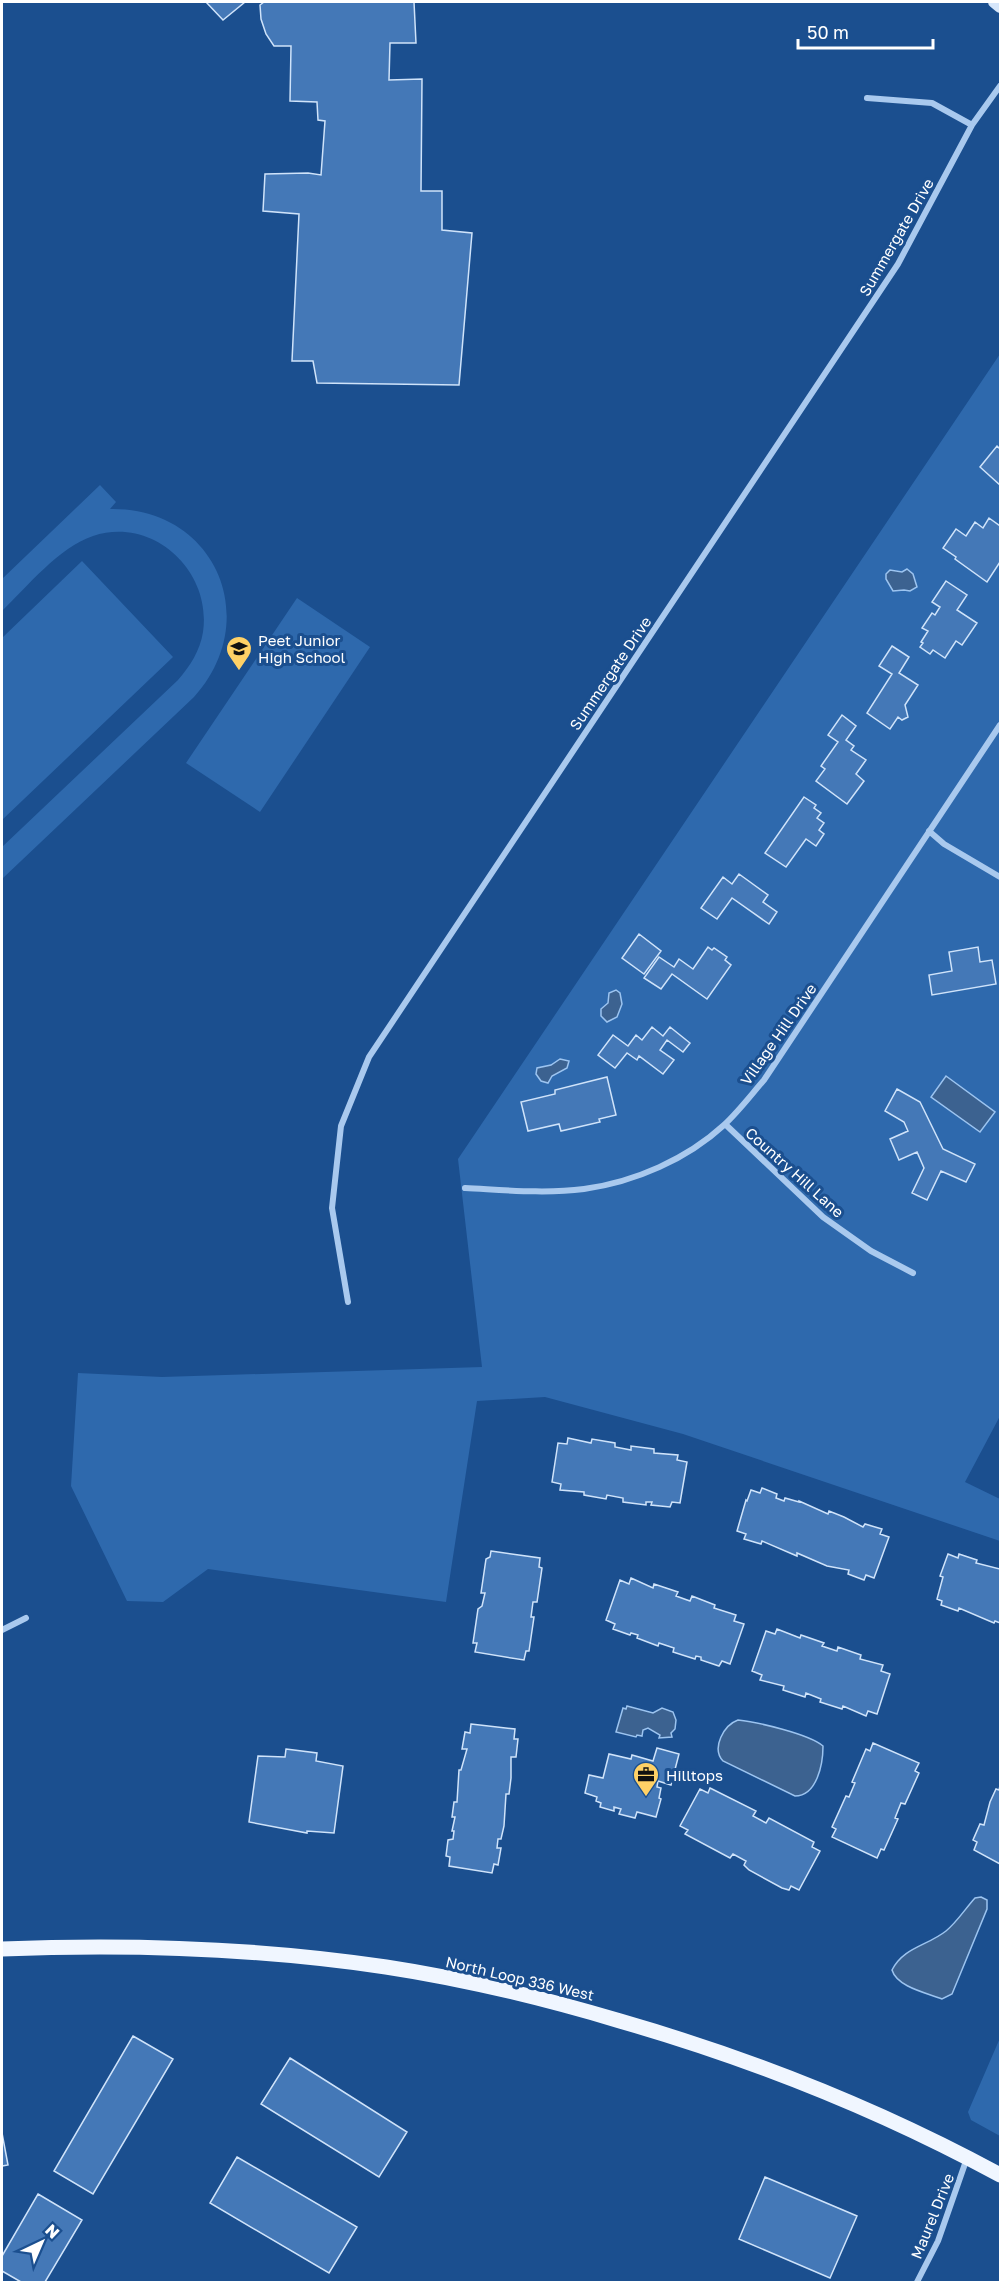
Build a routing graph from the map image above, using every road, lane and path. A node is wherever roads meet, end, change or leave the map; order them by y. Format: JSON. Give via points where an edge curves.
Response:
{"nodes":[{"id":1,"x":994,"y":2,"type":"edge"},
{"id":2,"x":1000,"y":8,"type":"edge"},
{"id":3,"x":1000,"y":86,"type":"edge"},
{"id":4,"x":867,"y":98,"type":"dead end"},
{"id":5,"x":972,"y":125,"type":"junction"},
{"id":6,"x":1000,"y":724,"type":"edge"},
{"id":7,"x":929,"y":831,"type":"junction"},
{"id":8,"x":1000,"y":877,"type":"edge"},
{"id":9,"x":725,"y":1124,"type":"junction"},
{"id":10,"x":465,"y":1188,"type":"dead end"},
{"id":11,"x":913,"y":1273,"type":"dead end"},
{"id":12,"x":348,"y":1302,"type":"dead end"},
{"id":13,"x":26,"y":1618,"type":"dead end"},
{"id":14,"x":2,"y":1630,"type":"edge"},
{"id":15,"x":2,"y":1949,"type":"edge"},
{"id":16,"x":968,"y":2157,"type":"junction"},
{"id":17,"x":1000,"y":2175,"type":"edge"},
{"id":18,"x":917,"y":2283,"type":"edge"}],
"edges":[{"from":1,"to":2,"type":"main road"},
{"from":3,"to":5,"type":"street","name":"Summergate Drive"},
{"from":4,"to":5,"type":"street","via":[[932,103]]},
{"from":5,"to":12,"type":"street","name":"Summergate Drive","via":[[898,264],[369,1057],[341,1126],[332,1208]]},
{"from":6,"to":7,"type":"street","name":"Village Hill Drive"},
{"from":7,"to":8,"type":"street"},
{"from":7,"to":9,"type":"street","name":"Village Hill Drive","via":[[764,1080]]},
{"from":9,"to":10,"type":"street","name":"Village Hill Drive","via":[[660,1167],[623,1181],[585,1189],[543,1191]]},
{"from":9,"to":11,"type":"street","name":"Country Hill Lane","via":[[823,1217],[871,1251]]},
{"from":13,"to":14,"type":"street"},
{"from":15,"to":16,"type":"main road","name":"North Loop 336 West","via":[[167,1948],[284,1955],[387,1967],[484,1985],[673,2036],[782,2074]]},
{"from":16,"to":17,"type":"main road","name":"North Loop 336 West"},
{"from":16,"to":18,"type":"street","name":"Maurel Drive","via":[[938,2241]]}]}
